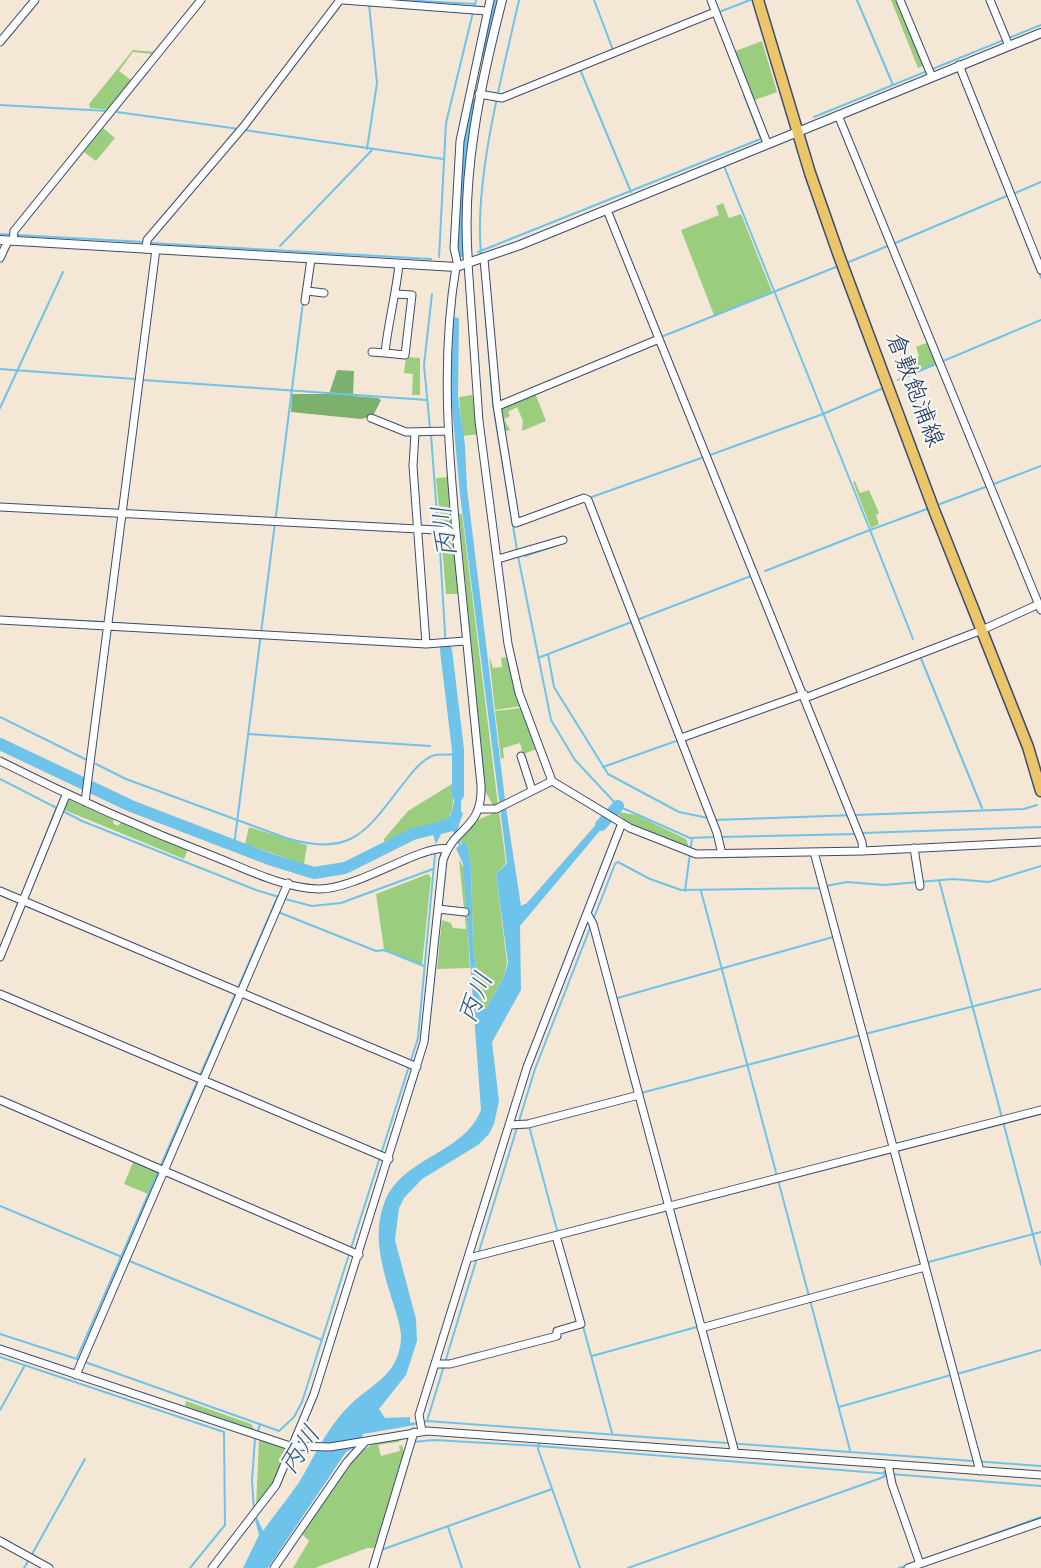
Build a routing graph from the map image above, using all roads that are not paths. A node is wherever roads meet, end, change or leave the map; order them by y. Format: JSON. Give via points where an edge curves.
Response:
{"nodes":[{"id":1,"x":35,"y":0,"type":"edge"},
{"id":2,"x":201,"y":0,"type":"edge"},
{"id":3,"x":341,"y":0,"type":"edge"},
{"id":4,"x":490,"y":0,"type":"edge"},
{"id":5,"x":502,"y":0,"type":"edge"},
{"id":6,"x":711,"y":0,"type":"edge"},
{"id":7,"x":758,"y":0,"type":"edge"},
{"id":8,"x":900,"y":0,"type":"edge"},
{"id":9,"x":990,"y":0,"type":"edge"},
{"id":10,"x":487,"y":11,"type":"junction"},
{"id":11,"x":715,"y":12,"type":"junction"},
{"id":12,"x":1041,"y":33,"type":"edge"},
{"id":13,"x":0,"y":42,"type":"edge"},
{"id":14,"x":1007,"y":42,"type":"junction"},
{"id":15,"x":959,"y":65,"type":"junction"},
{"id":16,"x":930,"y":72,"type":"junction"},
{"id":17,"x":479,"y":94,"type":"junction"},
{"id":18,"x":838,"y":115,"type":"junction"},
{"id":19,"x":797,"y":131,"type":"junction"},
{"id":20,"x":766,"y":139,"type":"junction"},
{"id":21,"x":607,"y":210,"type":"junction"},
{"id":22,"x":10,"y":239,"type":"edge"},
{"id":23,"x":146,"y":245,"type":"junction"},
{"id":24,"x":156,"y":249,"type":"junction"},
{"id":25,"x":0,"y":258,"type":"edge"},
{"id":26,"x":311,"y":259,"type":"junction"},
{"id":27,"x":484,"y":259,"type":"junction"},
{"id":28,"x":468,"y":263,"type":"junction"},
{"id":29,"x":399,"y":264,"type":"junction"},
{"id":30,"x":457,"y":266,"type":"junction"},
{"id":31,"x":1041,"y":270,"type":"edge"},
{"id":32,"x":307,"y":291,"type":"junction"},
{"id":33,"x":324,"y":293,"type":"dead end"},
{"id":34,"x":396,"y":294,"type":"junction"},
{"id":35,"x":305,"y":301,"type":"dead end"},
{"id":36,"x":658,"y":340,"type":"junction"},
{"id":37,"x":372,"y":352,"type":"dead end"},
{"id":38,"x":385,"y":353,"type":"junction"},
{"id":39,"x":497,"y":405,"type":"junction"},
{"id":40,"x":371,"y":418,"type":"dead end"},
{"id":41,"x":448,"y":431,"type":"junction"},
{"id":42,"x":415,"y":433,"type":"junction"},
{"id":43,"x":0,"y":507,"type":"edge"},
{"id":44,"x":123,"y":513,"type":"junction"},
{"id":45,"x":418,"y":527,"type":"junction"},
{"id":46,"x":456,"y":531,"type":"junction"},
{"id":47,"x":563,"y":540,"type":"dead end"},
{"id":48,"x":498,"y":559,"type":"junction"},
{"id":49,"x":1040,"y":607,"type":"edge"},
{"id":50,"x":0,"y":620,"type":"edge"},
{"id":51,"x":109,"y":626,"type":"junction"},
{"id":52,"x":982,"y":630,"type":"junction"},
{"id":53,"x":465,"y":641,"type":"junction"},
{"id":54,"x":426,"y":642,"type":"junction"},
{"id":55,"x":803,"y":695,"type":"junction"},
{"id":56,"x":681,"y":738,"type":"junction"},
{"id":57,"x":521,"y":756,"type":"dead end"},
{"id":58,"x":0,"y":761,"type":"edge"},
{"id":59,"x":552,"y":781,"type":"junction"},
{"id":60,"x":532,"y":790,"type":"junction"},
{"id":61,"x":1041,"y":791,"type":"edge"},
{"id":62,"x":66,"y":795,"type":"junction"},
{"id":63,"x":85,"y":802,"type":"junction"},
{"id":64,"x":480,"y":809,"type":"junction"},
{"id":65,"x":622,"y":824,"type":"junction"},
{"id":66,"x":1041,"y":842,"type":"edge"},
{"id":67,"x":450,"y":846,"type":"junction"},
{"id":68,"x":914,"y":848,"type":"junction"},
{"id":69,"x":863,"y":851,"type":"junction"},
{"id":70,"x":814,"y":852,"type":"junction"},
{"id":71,"x":722,"y":854,"type":"junction"},
{"id":72,"x":288,"y":883,"type":"junction"},
{"id":73,"x":919,"y":883,"type":"dead end"},
{"id":74,"x":0,"y":891,"type":"edge"},
{"id":75,"x":21,"y":900,"type":"junction"},
{"id":76,"x":438,"y":909,"type":"junction"},
{"id":77,"x":465,"y":912,"type":"dead end"},
{"id":78,"x":590,"y":919,"type":"junction"},
{"id":79,"x":0,"y":957,"type":"edge"},
{"id":80,"x":239,"y":991,"type":"junction"},
{"id":81,"x":0,"y":994,"type":"edge"},
{"id":82,"x":412,"y":1065,"type":"junction"},
{"id":83,"x":202,"y":1079,"type":"junction"},
{"id":84,"x":637,"y":1096,"type":"junction"},
{"id":85,"x":0,"y":1100,"type":"edge"},
{"id":86,"x":1041,"y":1110,"type":"edge"},
{"id":87,"x":520,"y":1125,"type":"junction"},
{"id":88,"x":892,"y":1147,"type":"junction"},
{"id":89,"x":384,"y":1157,"type":"junction"},
{"id":90,"x":162,"y":1169,"type":"junction"},
{"id":91,"x":668,"y":1206,"type":"junction"},
{"id":92,"x":558,"y":1236,"type":"junction"},
{"id":93,"x":353,"y":1253,"type":"junction"},
{"id":94,"x":475,"y":1257,"type":"junction"},
{"id":95,"x":923,"y":1266,"type":"junction"},
{"id":96,"x":700,"y":1327,"type":"junction"},
{"id":97,"x":0,"y":1349,"type":"edge"},
{"id":98,"x":441,"y":1364,"type":"junction"},
{"id":99,"x":76,"y":1375,"type":"junction"},
{"id":100,"x":419,"y":1427,"type":"junction"},
{"id":101,"x":365,"y":1441,"type":"junction"},
{"id":102,"x":296,"y":1446,"type":"junction"},
{"id":103,"x":735,"y":1453,"type":"junction"},
{"id":104,"x":978,"y":1464,"type":"junction"},
{"id":105,"x":889,"y":1470,"type":"junction"},
{"id":106,"x":1041,"y":1475,"type":"edge"},
{"id":107,"x":1041,"y":1522,"type":"edge"},
{"id":108,"x":0,"y":1541,"type":"edge"},
{"id":109,"x":919,"y":1562,"type":"junction"},
{"id":110,"x":49,"y":1568,"type":"edge"},
{"id":111,"x":212,"y":1568,"type":"edge"},
{"id":112,"x":274,"y":1568,"type":"edge"},
{"id":113,"x":373,"y":1568,"type":"edge"},
{"id":114,"x":908,"y":1568,"type":"edge"}],
"edges":[{"from":1,"to":13,"type":"street"},
{"from":2,"to":22,"type":"street"},
{"from":3,"to":10,"type":"street"},
{"from":3,"to":23,"type":"street"},
{"from":4,"to":10,"type":"street"},
{"from":5,"to":17,"type":"street"},
{"from":6,"to":11,"type":"street"},
{"from":7,"to":19,"type":"main road","name":"倉敷飽浦線"},
{"from":8,"to":16,"type":"street"},
{"from":9,"to":14,"type":"street"},
{"from":10,"to":30,"type":"street","via":[[460,141],[454,248]]},
{"from":11,"to":17,"type":"street","via":[[498,98]]},
{"from":11,"to":20,"type":"street"},
{"from":12,"to":14,"type":"street"},
{"from":14,"to":15,"type":"street"},
{"from":15,"to":16,"type":"street"},
{"from":15,"to":31,"type":"street"},
{"from":16,"to":18,"type":"street"},
{"from":17,"to":28,"type":"street","via":[[467,200]]},
{"from":18,"to":19,"type":"street"},
{"from":18,"to":49,"type":"street"},
{"from":19,"to":20,"type":"street"},
{"from":19,"to":52,"type":"main road","name":"倉敷飽浦線","via":[[838,253]]},
{"from":20,"to":21,"type":"street"},
{"from":21,"to":27,"type":"street"},
{"from":21,"to":36,"type":"street"},
{"from":22,"to":23,"type":"street"},
{"from":22,"to":25,"type":"street"},
{"from":23,"to":24,"type":"street"},
{"from":24,"to":26,"type":"street"},
{"from":24,"to":44,"type":"street"},
{"from":26,"to":29,"type":"street"},
{"from":26,"to":32,"type":"street"},
{"from":27,"to":28,"type":"street"},
{"from":27,"to":39,"type":"street"},
{"from":28,"to":30,"type":"street"},
{"from":28,"to":48,"type":"street","via":[[479,421]]},
{"from":29,"to":30,"type":"street"},
{"from":29,"to":34,"type":"street"},
{"from":30,"to":41,"type":"street","via":[[448,321]]},
{"from":32,"to":33,"type":"street"},
{"from":32,"to":35,"type":"street"},
{"from":34,"to":38,"type":"street","via":[[389,312]]},
{"from":34,"to":38,"type":"street","via":[[412,296],[405,355]]},
{"from":36,"to":39,"type":"street"},
{"from":36,"to":55,"type":"street"},
{"from":37,"to":38,"type":"street"},
{"from":39,"to":56,"type":"street","via":[[516,523],[586,500]]},
{"from":40,"to":42,"type":"street","via":[[396,430]]},
{"from":41,"to":42,"type":"street"},
{"from":41,"to":46,"type":"street"},
{"from":42,"to":45,"type":"street","via":[[413,466]]},
{"from":43,"to":44,"type":"street"},
{"from":44,"to":45,"type":"street"},
{"from":44,"to":51,"type":"street"},
{"from":45,"to":46,"type":"street"},
{"from":45,"to":54,"type":"street"},
{"from":46,"to":53,"type":"street"},
{"from":47,"to":48,"type":"street"},
{"from":48,"to":59,"type":"street","via":[[513,672]]},
{"from":49,"to":52,"type":"street"},
{"from":50,"to":51,"type":"street"},
{"from":51,"to":54,"type":"street"},
{"from":51,"to":63,"type":"street"},
{"from":52,"to":55,"type":"street"},
{"from":52,"to":61,"type":"main road","name":"倉敷飽浦線"},
{"from":53,"to":54,"type":"street","via":[[447,645]]},
{"from":53,"to":64,"type":"street","via":[[481,785]]},
{"from":55,"to":56,"type":"street"},
{"from":55,"to":69,"type":"street"},
{"from":56,"to":71,"type":"street"},
{"from":57,"to":60,"type":"street"},
{"from":58,"to":62,"type":"street"},
{"from":59,"to":60,"type":"street"},
{"from":59,"to":65,"type":"street"},
{"from":60,"to":64,"type":"street","via":[[496,809]]},
{"from":62,"to":63,"type":"street"},
{"from":62,"to":75,"type":"street"},
{"from":63,"to":72,"type":"street","via":[[195,850]]},
{"from":64,"to":67,"type":"street"},
{"from":65,"to":71,"type":"street","via":[[691,853]]},
{"from":65,"to":78,"type":"street"},
{"from":66,"to":68,"type":"street"},
{"from":67,"to":72,"type":"street","via":[[336,887],[318,889]]},
{"from":67,"to":76,"type":"street","via":[[442,865]]},
{"from":68,"to":69,"type":"street"},
{"from":68,"to":73,"type":"street"},
{"from":69,"to":70,"type":"street"},
{"from":70,"to":71,"type":"street"},
{"from":70,"to":88,"type":"street"},
{"from":72,"to":80,"type":"street"},
{"from":74,"to":75,"type":"street"},
{"from":75,"to":79,"type":"street"},
{"from":75,"to":80,"type":"street"},
{"from":76,"to":77,"type":"street"},
{"from":76,"to":82,"type":"street","via":[[426,1030]]},
{"from":78,"to":84,"type":"street"},
{"from":78,"to":87,"type":"street","via":[[527,1067]]},
{"from":80,"to":82,"type":"street"},
{"from":80,"to":83,"type":"street"},
{"from":81,"to":83,"type":"street"},
{"from":82,"to":89,"type":"street"},
{"from":83,"to":89,"type":"street"},
{"from":83,"to":90,"type":"street"},
{"from":84,"to":87,"type":"street"},
{"from":84,"to":91,"type":"street"},
{"from":85,"to":90,"type":"street"},
{"from":86,"to":88,"type":"street"},
{"from":87,"to":94,"type":"street"},
{"from":88,"to":91,"type":"street"},
{"from":88,"to":95,"type":"street"},
{"from":89,"to":93,"type":"street"},
{"from":90,"to":93,"type":"street"},
{"from":90,"to":99,"type":"street"},
{"from":91,"to":92,"type":"street"},
{"from":91,"to":96,"type":"street"},
{"from":92,"to":94,"type":"street"},
{"from":92,"to":98,"type":"street","via":[[581,1324]]},
{"from":93,"to":102,"type":"street"},
{"from":94,"to":98,"type":"street"},
{"from":95,"to":96,"type":"street"},
{"from":95,"to":104,"type":"street"},
{"from":96,"to":103,"type":"street"},
{"from":97,"to":99,"type":"street"},
{"from":98,"to":100,"type":"street"},
{"from":99,"to":102,"type":"street"},
{"from":100,"to":101,"type":"street"},
{"from":100,"to":103,"type":"street"},
{"from":100,"to":113,"type":"street"},
{"from":101,"to":102,"type":"street","via":[[330,1447]]},
{"from":101,"to":112,"type":"street"},
{"from":102,"to":111,"type":"street","via":[[279,1479]]},
{"from":103,"to":105,"type":"street"},
{"from":104,"to":105,"type":"street"},
{"from":104,"to":106,"type":"street"},
{"from":105,"to":109,"type":"street"},
{"from":107,"to":109,"type":"street"},
{"from":108,"to":110,"type":"street"},
{"from":109,"to":114,"type":"street"}]}
